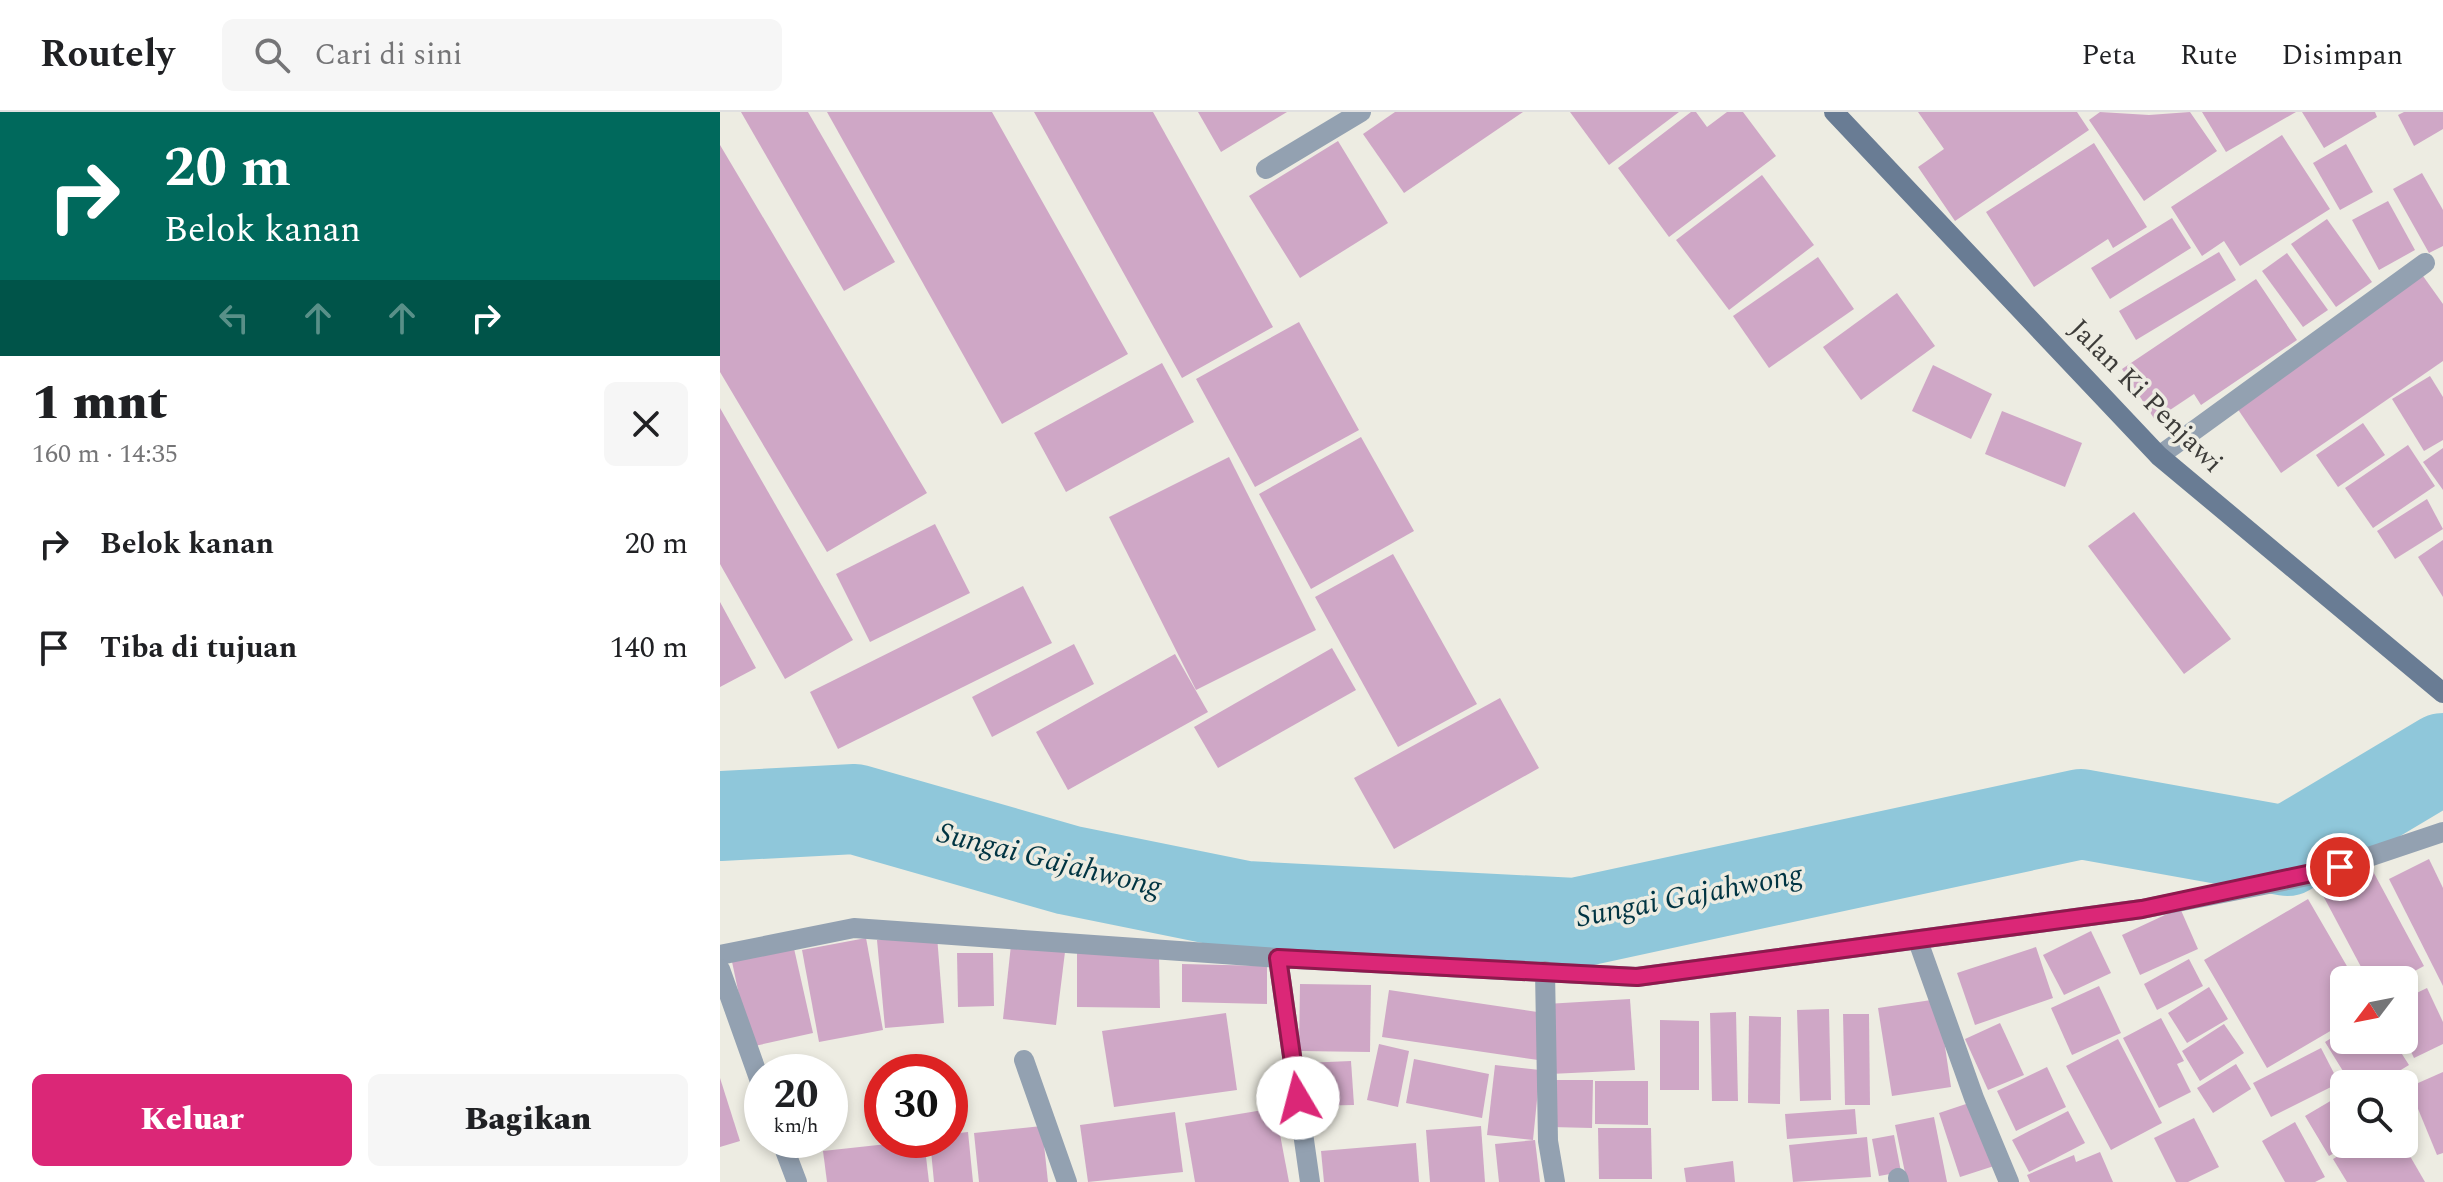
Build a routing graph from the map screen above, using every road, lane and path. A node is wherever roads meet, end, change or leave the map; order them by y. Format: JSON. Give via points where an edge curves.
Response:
{"nodes":[{"id":1,"x":1361,"y":112,"type":"edge"},
{"id":2,"x":1834,"y":112,"type":"edge"},
{"id":3,"x":1266,"y":169,"type":"dead end"},
{"id":4,"x":2425,"y":263,"type":"dead end"},
{"id":5,"x":2159,"y":456,"type":"junction"},
{"id":6,"x":2443,"y":693,"type":"edge"},
{"id":7,"x":2443,"y":832,"type":"edge"},
{"id":8,"x":1918,"y":941,"type":"junction"},
{"id":9,"x":720,"y":955,"type":"edge"},
{"id":10,"x":1278,"y":958,"type":"junction"},
{"id":11,"x":720,"y":969,"type":"edge"},
{"id":12,"x":1545,"y":971,"type":"junction"},
{"id":13,"x":750,"y":1054,"type":"edge"},
{"id":14,"x":1024,"y":1060,"type":"dead end"},
{"id":15,"x":788,"y":1158,"type":"edge"},
{"id":16,"x":797,"y":1182,"type":"edge"},
{"id":17,"x":1067,"y":1182,"type":"edge"},
{"id":18,"x":1310,"y":1182,"type":"edge"},
{"id":19,"x":1555,"y":1182,"type":"edge"},
{"id":20,"x":2009,"y":1182,"type":"edge"}],
"edges":[{"from":1,"to":3,"type":"street"},
{"from":2,"to":5,"type":"main road","name":"Jalan Ki Penjawi"},
{"from":4,"to":5,"type":"street"},
{"from":5,"to":6,"type":"main road","name":"Jalan Ki Penjawi"},
{"from":7,"to":8,"type":"street","via":[[2318,874],[2251,888]]},
{"from":8,"to":12,"type":"street","via":[[1637,977]]},
{"from":8,"to":20,"type":"street"},
{"from":9,"to":10,"type":"street","via":[[854,928]]},
{"from":10,"to":12,"type":"street"},
{"from":10,"to":18,"type":"street"},
{"from":11,"to":13,"type":"street"},
{"from":12,"to":19,"type":"street","via":[[1548,1141]]},
{"from":14,"to":17,"type":"street"},
{"from":15,"to":16,"type":"street"}]}
